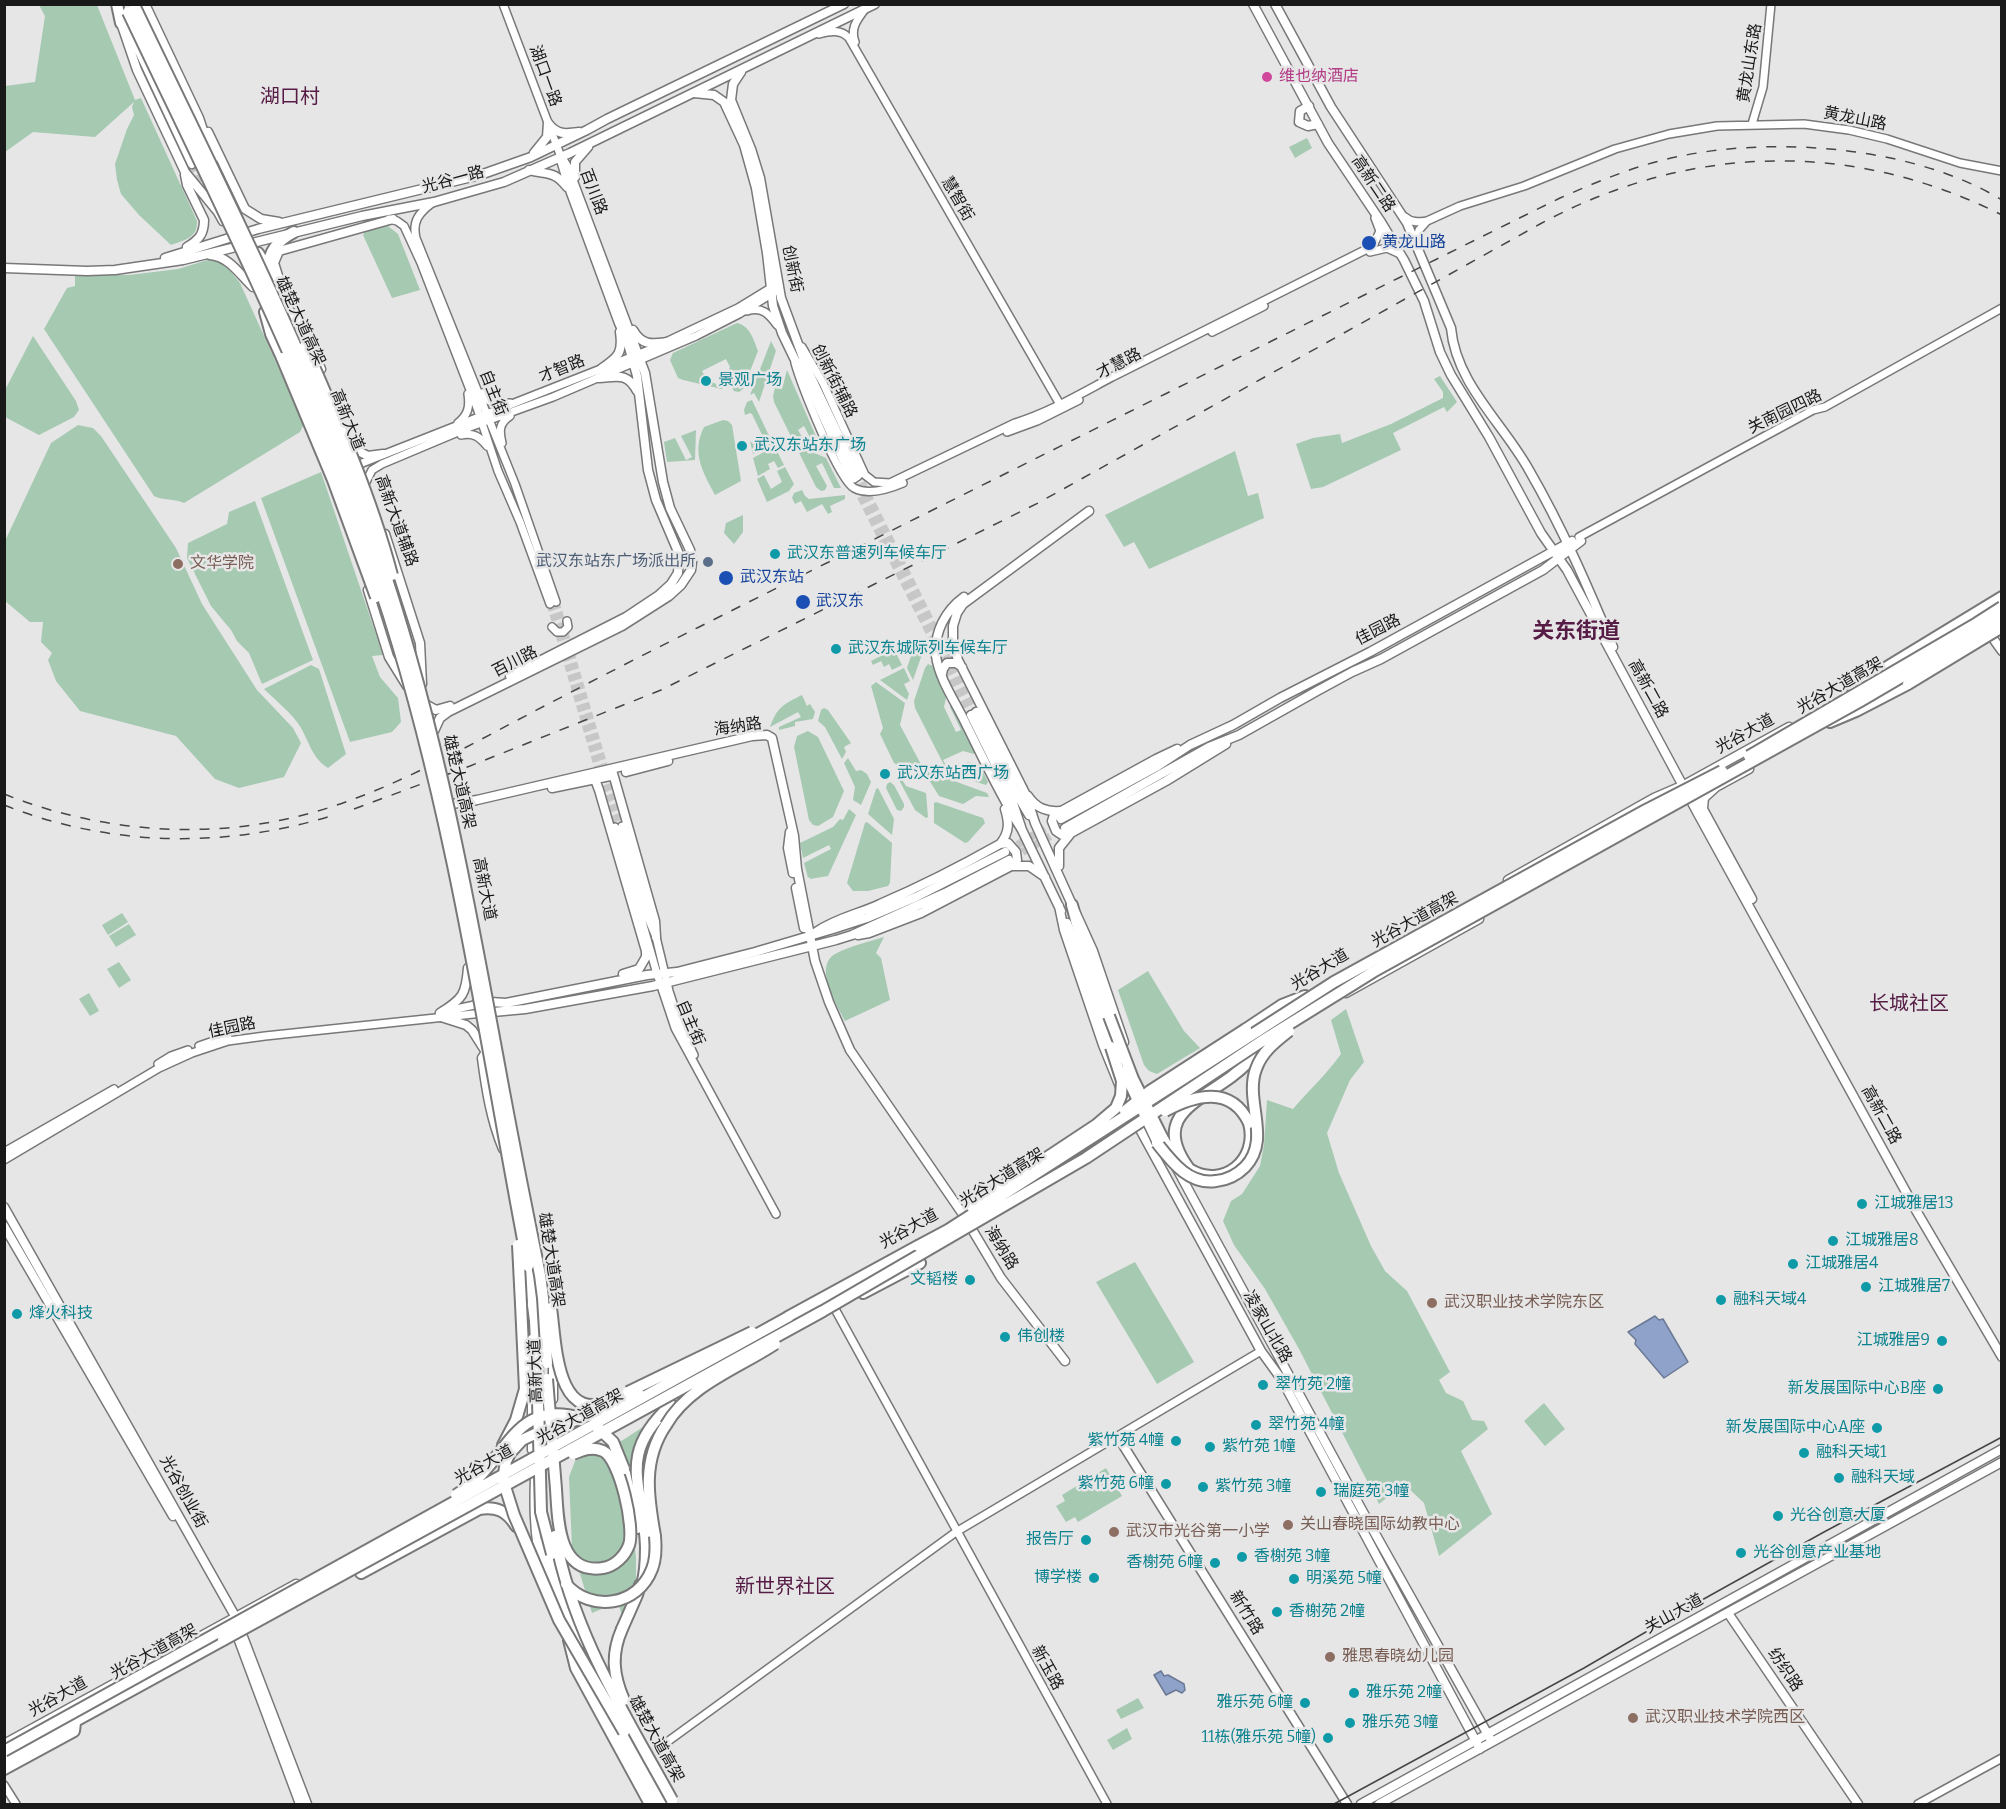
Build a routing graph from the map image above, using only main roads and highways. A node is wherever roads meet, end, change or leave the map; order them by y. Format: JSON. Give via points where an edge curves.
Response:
{"nodes":[{"id":1,"x":112,"y":4,"type":"edge"},
{"id":2,"x":117,"y":4,"type":"edge"},
{"id":3,"x":826,"y":4,"type":"edge"},
{"id":4,"x":844,"y":4,"type":"edge"},
{"id":5,"x":876,"y":4,"type":"edge"},
{"id":6,"x":1253,"y":4,"type":"edge"},
{"id":7,"x":1275,"y":4,"type":"edge"},
{"id":8,"x":133,"y":7,"type":"edge"},
{"id":9,"x":811,"y":21,"type":"junction"},
{"id":10,"x":121,"y":23,"type":"junction"},
{"id":11,"x":745,"y":68,"type":"junction"},
{"id":12,"x":694,"y":93,"type":"junction"},
{"id":13,"x":1309,"y":106,"type":"junction"},
{"id":14,"x":199,"y":118,"type":"junction"},
{"id":15,"x":1318,"y":124,"type":"junction"},
{"id":16,"x":587,"y":130,"type":"junction"},
{"id":17,"x":590,"y":143,"type":"junction"},
{"id":18,"x":561,"y":157,"type":"junction"},
{"id":19,"x":527,"y":158,"type":"junction"},
{"id":20,"x":192,"y":164,"type":"tunnel mouth"},
{"id":21,"x":528,"y":170,"type":"junction"},
{"id":22,"x":185,"y":172,"type":"junction"},
{"id":23,"x":224,"y":183,"type":"junction"},
{"id":24,"x":573,"y":191,"type":"junction"},
{"id":25,"x":203,"y":195,"type":"junction"},
{"id":26,"x":409,"y":207,"type":"junction"},
{"id":27,"x":388,"y":218,"type":"junction"},
{"id":28,"x":296,"y":220,"type":"junction"},
{"id":29,"x":282,"y":223,"type":"junction"},
{"id":30,"x":294,"y":234,"type":"junction"},
{"id":31,"x":231,"y":238,"type":"junction"},
{"id":32,"x":248,"y":238,"type":"junction"},
{"id":33,"x":235,"y":247,"type":"junction"},
{"id":34,"x":202,"y":250,"type":"junction"},
{"id":35,"x":171,"y":256,"type":"junction"},
{"id":36,"x":183,"y":260,"type":"junction"},
{"id":37,"x":4,"y":263,"type":"edge"},
{"id":38,"x":4,"y":268,"type":"edge"},
{"id":39,"x":270,"y":272,"type":"junction"},
{"id":40,"x":253,"y":287,"type":"junction"},
{"id":41,"x":776,"y":288,"type":"junction"},
{"id":42,"x":616,"y":293,"type":"junction"},
{"id":43,"x":281,"y":308,"type":"junction"},
{"id":44,"x":264,"y":312,"type":"junction"},
{"id":45,"x":619,"y":323,"type":"junction"},
{"id":46,"x":277,"y":332,"type":"junction"},
{"id":47,"x":668,"y":342,"type":"road end"},
{"id":48,"x":636,"y":359,"type":"junction"},
{"id":49,"x":602,"y":368,"type":"road end"},
{"id":50,"x":599,"y":378,"type":"road end"},
{"id":51,"x":638,"y":394,"type":"junction"},
{"id":52,"x":354,"y":449,"type":"junction"},
{"id":53,"x":383,"y":454,"type":"road end"},
{"id":54,"x":338,"y":478,"type":"junction"},
{"id":55,"x":663,"y":520,"type":"junction"},
{"id":56,"x":344,"y":521,"type":"junction"},
{"id":57,"x":677,"y":524,"type":"junction"},
{"id":58,"x":1580,"y":539,"type":"road end"},
{"id":59,"x":1569,"y":547,"type":"junction"},
{"id":60,"x":1556,"y":555,"type":"junction"},
{"id":61,"x":2001,"y":597,"type":"edge"},
{"id":62,"x":2001,"y":608,"type":"edge"},
{"id":63,"x":2001,"y":618,"type":"edge"},
{"id":64,"x":1983,"y":621,"type":"junction"},
{"id":65,"x":1996,"y":629,"type":"edge"},
{"id":66,"x":403,"y":631,"type":"junction"},
{"id":67,"x":2001,"y":644,"type":"edge"},
{"id":68,"x":2001,"y":651,"type":"edge"},
{"id":69,"x":962,"y":668,"type":"junction"},
{"id":70,"x":942,"y":675,"type":"junction"},
{"id":71,"x":407,"y":676,"type":"junction"},
{"id":72,"x":422,"y":685,"type":"junction"},
{"id":73,"x":408,"y":688,"type":"junction"},
{"id":74,"x":1850,"y":695,"type":"junction"},
{"id":75,"x":427,"y":705,"type":"junction"},
{"id":76,"x":1830,"y":722,"type":"junction"},
{"id":77,"x":435,"y":733,"type":"junction"},
{"id":78,"x":612,"y":772,"type":"junction"},
{"id":79,"x":593,"y":776,"type":"junction"},
{"id":80,"x":1686,"y":784,"type":"junction"},
{"id":81,"x":1716,"y":787,"type":"junction"},
{"id":82,"x":618,"y":795,"type":"junction"},
{"id":83,"x":1026,"y":795,"type":"junction"},
{"id":84,"x":1001,"y":797,"type":"junction"},
{"id":85,"x":602,"y":798,"type":"junction"},
{"id":86,"x":1693,"y":798,"type":"junction"},
{"id":87,"x":452,"y":804,"type":"junction"},
{"id":88,"x":1704,"y":811,"type":"junction"},
{"id":89,"x":455,"y":815,"type":"junction"},
{"id":90,"x":1035,"y":823,"type":"junction"},
{"id":91,"x":1065,"y":823,"type":"junction"},
{"id":92,"x":1022,"y":830,"type":"junction"},
{"id":93,"x":1006,"y":855,"type":"junction"},
{"id":94,"x":1060,"y":876,"type":"junction"},
{"id":95,"x":1046,"y":878,"type":"junction"},
{"id":96,"x":1072,"y":904,"type":"junction"},
{"id":97,"x":1059,"y":906,"type":"junction"},
{"id":98,"x":473,"y":907,"type":"junction"},
{"id":99,"x":459,"y":910,"type":"junction"},
{"id":100,"x":808,"y":936,"type":"junction"},
{"id":101,"x":656,"y":937,"type":"road end"},
{"id":102,"x":810,"y":946,"type":"junction"},
{"id":103,"x":468,"y":968,"type":"junction"},
{"id":104,"x":663,"y":978,"type":"junction"},
{"id":105,"x":1305,"y":996,"type":"junction"},
{"id":106,"x":491,"y":1002,"type":"junction"},
{"id":107,"x":1325,"y":1004,"type":"junction"},
{"id":108,"x":493,"y":1012,"type":"junction"},
{"id":109,"x":1266,"y":1040,"type":"junction"},
{"id":110,"x":1111,"y":1047,"type":"junction"},
{"id":111,"x":486,"y":1052,"type":"junction"},
{"id":112,"x":1141,"y":1102,"type":"junction"},
{"id":113,"x":1129,"y":1109,"type":"junction"},
{"id":114,"x":1148,"y":1115,"type":"junction"},
{"id":115,"x":1137,"y":1123,"type":"junction"},
{"id":116,"x":1102,"y":1132,"type":"junction"},
{"id":117,"x":1120,"y":1136,"type":"junction"},
{"id":118,"x":1157,"y":1143,"type":"junction"},
{"id":119,"x":1086,"y":1158,"type":"junction"},
{"id":120,"x":508,"y":1159,"type":"junction"},
{"id":121,"x":1190,"y":1170,"type":"junction"},
{"id":122,"x":520,"y":1172,"type":"junction"},
{"id":123,"x":4,"y":1207,"type":"edge"},
{"id":124,"x":964,"y":1216,"type":"junction"},
{"id":125,"x":4,"y":1226,"type":"edge"},
{"id":126,"x":972,"y":1228,"type":"junction"},
{"id":127,"x":918,"y":1246,"type":"junction"},
{"id":128,"x":855,"y":1297,"type":"junction"},
{"id":129,"x":823,"y":1311,"type":"junction"},
{"id":130,"x":788,"y":1317,"type":"junction"},
{"id":131,"x":2001,"y":1348,"type":"edge"},
{"id":132,"x":2001,"y":1357,"type":"edge"},
{"id":133,"x":1065,"y":1361,"type":"dead end"},
{"id":134,"x":711,"y":1362,"type":"junction"},
{"id":135,"x":547,"y":1379,"type":"junction"},
{"id":136,"x":1282,"y":1380,"type":"junction"},
{"id":137,"x":1118,"y":1437,"type":"road end"},
{"id":138,"x":551,"y":1444,"type":"junction"},
{"id":139,"x":2001,"y":1449,"type":"edge"},
{"id":140,"x":498,"y":1453,"type":"junction"},
{"id":141,"x":536,"y":1453,"type":"junction"},
{"id":142,"x":2001,"y":1462,"type":"edge"},
{"id":143,"x":552,"y":1465,"type":"junction"},
{"id":144,"x":535,"y":1474,"type":"junction"},
{"id":145,"x":501,"y":1488,"type":"junction"},
{"id":146,"x":541,"y":1512,"type":"junction"},
{"id":147,"x":424,"y":1518,"type":"junction"},
{"id":148,"x":522,"y":1535,"type":"junction"},
{"id":149,"x":638,"y":1595,"type":"junction"},
{"id":150,"x":1728,"y":1613,"type":"junction"},
{"id":151,"x":233,"y":1618,"type":"junction"},
{"id":152,"x":566,"y":1629,"type":"junction"},
{"id":153,"x":239,"y":1631,"type":"junction"},
{"id":154,"x":223,"y":1640,"type":"junction"},
{"id":155,"x":75,"y":1724,"type":"junction"},
{"id":156,"x":624,"y":1732,"type":"junction"},
{"id":157,"x":1490,"y":1738,"type":"junction"},
{"id":158,"x":4,"y":1744,"type":"edge"},
{"id":159,"x":1478,"y":1745,"type":"junction"},
{"id":160,"x":4,"y":1751,"type":"edge"},
{"id":161,"x":4,"y":1761,"type":"edge"},
{"id":162,"x":4,"y":1768,"type":"edge"},
{"id":163,"x":672,"y":1803,"type":"edge"},
{"id":164,"x":300,"y":1804,"type":"edge"},
{"id":165,"x":307,"y":1804,"type":"edge"},
{"id":166,"x":650,"y":1804,"type":"edge"},
{"id":167,"x":657,"y":1804,"type":"edge"},
{"id":168,"x":1347,"y":1804,"type":"edge"},
{"id":169,"x":1360,"y":1804,"type":"edge"},
{"id":170,"x":1379,"y":1804,"type":"edge"},
{"id":171,"x":1858,"y":1804,"type":"edge"}],
"edges":[{"from":1,"to":10,"type":"main road"},
{"from":2,"to":10,"type":"highway"},
{"from":3,"to":9,"type":"main road"},
{"from":4,"to":9,"type":"main road","name":"光谷一路"},
{"from":5,"to":11,"type":"main road","name":"光谷一路"},
{"from":6,"to":13,"type":"main road","name":"高新二路"},
{"from":7,"to":59,"type":"main road","name":"高新二路","via":[[1331,107],[1407,223],[1447,320],[1463,371],[1529,469]]},
{"from":8,"to":14,"type":"main road","name":"高新大道"},
{"from":8,"to":66,"type":"highway","name":"雄楚大道高架","bridge":true,"via":[[319,399],[366,519]]},
{"from":8,"to":71,"type":"highway","name":"雄楚大道高架","bridge":true,"via":[[310,401],[357,522]]},
{"from":9,"to":16,"type":"main road","name":"光谷一路"},
{"from":10,"to":20,"type":"main road","via":[[131,34]]},
{"from":10,"to":22,"type":"main road","name":"高新大道","via":[[137,70]]},
{"from":11,"to":12,"type":"main road","name":"光谷一路"},
{"from":11,"to":41,"type":"main road","name":"创新街","via":[[733,84],[731,100],[760,178]]},
{"from":12,"to":17,"type":"main road","name":"光谷一路"},
{"from":12,"to":41,"type":"main road","name":"创新街","via":[[714,95],[728,106],[751,168]]},
{"from":13,"to":15,"type":"main road","name":"高新二路"},
{"from":13,"to":15,"type":"main road","via":[[1300,111],[1299,122],[1308,126]]},
{"from":14,"to":23,"type":"main road","name":"高新大道"},
{"from":14,"to":29,"type":"main road","via":[[245,209],[261,219]]},
{"from":15,"to":60,"type":"main road","name":"高新二路","via":[[1404,260],[1424,301],[1444,363]]},
{"from":16,"to":17,"type":"main road","via":[[578,142]]},
{"from":16,"to":19,"type":"main road","name":"光谷一路"},
{"from":16,"to":19,"type":"main road","via":[[562,133],[548,123],[547,137]]},
{"from":17,"to":18,"type":"main road","name":"光谷一路"},
{"from":17,"to":24,"type":"main road","via":[[575,162]]},
{"from":18,"to":21,"type":"main road","name":"光谷一路"},
{"from":18,"to":24,"type":"main road","name":"百川路","via":[[562,170]]},
{"from":19,"to":21,"type":"main road","via":[[537,160]]},
{"from":19,"to":28,"type":"main road","name":"光谷一路","via":[[480,175]]},
{"from":21,"to":24,"type":"main road","via":[[549,173]]},
{"from":21,"to":26,"type":"main road","name":"光谷一路","via":[[504,182]]},
{"from":22,"to":25,"type":"main road","name":"高新大道"},
{"from":22,"to":35,"type":"main road","via":[[204,220],[203,232],[197,241]]},
{"from":23,"to":25,"type":"main road","via":[[218,199]]},
{"from":23,"to":32,"type":"main road","name":"高新大道"},
{"from":24,"to":42,"type":"main road","name":"百川路"},
{"from":24,"to":45,"type":"main road","name":"百川路"},
{"from":25,"to":31,"type":"main road","name":"高新大道","via":[[218,212]]},
{"from":26,"to":27,"type":"main road"},
{"from":26,"to":30,"type":"main road","name":"光谷一路"},
{"from":27,"to":30,"type":"main road"},
{"from":27,"to":52,"type":"main road","name":"高新大道辅路","via":[[284,248],[274,258],[274,269]]},
{"from":28,"to":29,"type":"main road","name":"光谷一路"},
{"from":28,"to":30,"type":"main road","via":[[288,227]]},
{"from":29,"to":32,"type":"main road","name":"光谷一路"},
{"from":30,"to":32,"type":"main road","name":"光谷一路"},
{"from":30,"to":39,"type":"highway","via":[[275,246],[268,262]]},
{"from":31,"to":32,"type":"main road","name":"光谷一路"},
{"from":31,"to":33,"type":"main road","name":"高新大道"},
{"from":31,"to":34,"type":"main road","name":"光谷一路"},
{"from":32,"to":33,"type":"main road","name":"光谷一路"},
{"from":32,"to":39,"type":"highway"},
{"from":32,"to":43,"type":"main road","name":"高新大道"},
{"from":33,"to":34,"type":"main road","name":"光谷一路"},
{"from":33,"to":40,"type":"main road","name":"高新大道"},
{"from":34,"to":35,"type":"main road","name":"光谷一路"},
{"from":34,"to":36,"type":"main road","name":"光谷一路"},
{"from":35,"to":37,"type":"main road","name":"光谷一路","via":[[89,266]]},
{"from":36,"to":38,"type":"main road","name":"光谷一路","via":[[87,271]]},
{"from":36,"to":40,"type":"main road","via":[[218,256],[232,264]]},
{"from":39,"to":66,"type":"highway","bridge":true,"via":[[339,424],[374,516],[397,594]]},
{"from":40,"to":44,"type":"main road","name":"高新大道"},
{"from":41,"to":41,"type":"main road","name":"创新街","via":[[808,371],[853,473],[782,333],[773,306]]},
{"from":42,"to":47,"type":"main road","via":[[640,339],[647,344]]},
{"from":42,"to":48,"type":"main road","name":"百川路"},
{"from":43,"to":46,"type":"main road","via":[[272,304],[268,314]]},
{"from":43,"to":72,"type":"main road","name":"高新大道","via":[[377,540]]},
{"from":44,"to":46,"type":"main road","name":"高新大道"},
{"from":44,"to":56,"type":"main road","via":[[268,337]]},
{"from":44,"to":71,"type":"highway","bridge":true},
{"from":45,"to":48,"type":"main road","name":"百川路"},
{"from":45,"to":49,"type":"main road","via":[[622,348]]},
{"from":46,"to":54,"type":"main road","name":"高新大道"},
{"from":48,"to":51,"type":"main road","name":"百川路"},
{"from":48,"to":57,"type":"main road","name":"百川路","via":[[647,381],[663,483]]},
{"from":50,"to":51,"type":"main road","via":[[624,377]]},
{"from":51,"to":55,"type":"main road","name":"百川路","via":[[648,470]]},
{"from":52,"to":53,"type":"main road","via":[[368,456]]},
{"from":52,"to":72,"type":"main road","name":"高新大道辅路","via":[[420,643]]},
{"from":54,"to":56,"type":"main road"},
{"from":54,"to":73,"type":"main road","name":"高新大道"},
{"from":55,"to":57,"type":"main road","via":[[676,536],[680,534]]},
{"from":55,"to":75,"type":"main road","name":"百川路","via":[[680,560],[675,578],[659,595],[612,626],[443,710]]},
{"from":56,"to":73,"type":"main road","via":[[390,657]]},
{"from":57,"to":77,"type":"main road","name":"百川路","via":[[692,562],[676,590],[622,626],[444,715],[436,723]]},
{"from":58,"to":59,"type":"main road"},
{"from":59,"to":60,"type":"main road"},
{"from":59,"to":80,"type":"main road","name":"高新二路","via":[[1615,653]]},
{"from":60,"to":80,"type":"main road","name":"高新二路"},
{"from":60,"to":91,"type":"main road","name":"佳园路","via":[[1537,561],[1190,745]]},
{"from":60,"to":91,"type":"main road","name":"佳园路","via":[[1543,570],[1381,659]]},
{"from":61,"to":74,"type":"highway","via":[[1892,664]]},
{"from":62,"to":64,"type":"main road","name":"光谷大道"},
{"from":62,"to":116,"type":"highway","name":"光谷大道高架","bridge":true,"via":[[1728,768],[1334,982]]},
{"from":63,"to":107,"type":"highway","name":"光谷大道高架","bridge":true,"via":[[1859,702],[1374,972]]},
{"from":64,"to":65,"type":"main road"},
{"from":64,"to":74,"type":"main road","name":"光谷大道"},
{"from":65,"to":67,"type":"main road"},
{"from":65,"to":68,"type":"main road"},
{"from":65,"to":76,"type":"main road","name":"光谷大道"},
{"from":65,"to":76,"type":"highway","bridge":true,"via":[[1908,684]]},
{"from":66,"to":122,"type":"highway","name":"雄楚大道高架","bridge":true,"via":[[447,795]]},
{"from":69,"to":70,"type":"main road","via":[[947,663]]},
{"from":69,"to":70,"type":"main road","via":[[952,634],[963,604],[1089,511],[1079,513],[954,604],[937,636],[936,656]]},
{"from":69,"to":83,"type":"main road"},
{"from":70,"to":84,"type":"main road"},
{"from":71,"to":120,"type":"highway","name":"雄楚大道高架","bridge":true,"via":[[453,867]]},
{"from":72,"to":75,"type":"main road","name":"高新大道"},
{"from":73,"to":99,"type":"main road","name":"高新大道","bridge":true},
{"from":74,"to":80,"type":"main road","name":"光谷大道"},
{"from":75,"to":77,"type":"main road","name":"高新大道"},
{"from":76,"to":81,"type":"main road","name":"光谷大道"},
{"from":77,"to":87,"type":"main road","name":"高新大道","bridge":true},
{"from":78,"to":79,"type":"main road","name":"海纳路"},
{"from":78,"to":82,"type":"main road"},
{"from":78,"to":100,"type":"main road","name":"海纳路","via":[[752,736],[772,738],[794,836]]},
{"from":79,"to":85,"type":"main road"},
{"from":79,"to":87,"type":"main road","name":"海纳路"},
{"from":79,"to":89,"type":"main road","name":"海纳路","via":[[461,809]]},
{"from":80,"to":86,"type":"main road","name":"高新二路"},
{"from":80,"to":105,"type":"main road","name":"光谷大道"},
{"from":81,"to":86,"type":"main road","name":"光谷大道"},
{"from":81,"to":88,"type":"main road","via":[[1704,798]]},
{"from":82,"to":85,"type":"main road","via":[[609,790]]},
{"from":82,"to":101,"type":"main road","via":[[655,921]]},
{"from":83,"to":90,"type":"main road"},
{"from":83,"to":91,"type":"main road","via":[[1033,804]]},
{"from":84,"to":92,"type":"main road"},
{"from":84,"to":93,"type":"main road","via":[[1009,826]]},
{"from":85,"to":106,"type":"main road","via":[[646,957],[634,971]]},
{"from":86,"to":88,"type":"main road","name":"高新二路"},
{"from":86,"to":109,"type":"main road","name":"光谷大道"},
{"from":86,"to":132,"type":"main road","name":"高新二路","via":[[1912,1202]]},
{"from":87,"to":89,"type":"main road","name":"高新大道"},
{"from":88,"to":131,"type":"main road","name":"高新二路"},
{"from":89,"to":98,"type":"main road","name":"高新大道"},
{"from":90,"to":92,"type":"main road","via":[[973,714]]},
{"from":90,"to":94,"type":"main road"},
{"from":91,"to":94,"type":"main road","via":[[1059,848]]},
{"from":92,"to":95,"type":"main road"},
{"from":93,"to":95,"type":"main road"},
{"from":93,"to":100,"type":"main road","via":[[938,878],[831,922]]},
{"from":93,"to":102,"type":"main road","via":[[921,913],[869,933]]},
{"from":94,"to":96,"type":"main road"},
{"from":95,"to":97,"type":"main road"},
{"from":96,"to":112,"type":"main road","via":[[1094,951]]},
{"from":96,"to":121,"type":"highway","bridge":true,"via":[[1133,1079],[1170,1151]]},
{"from":97,"to":110,"type":"main road","via":[[1080,954]]},
{"from":97,"to":113,"type":"main road","name":"凌家山北路"},
{"from":98,"to":99,"type":"main road","via":[[467,917]]},
{"from":98,"to":106,"type":"main road","name":"高新大道"},
{"from":99,"to":103,"type":"main road","name":"高新大道"},
{"from":100,"to":102,"type":"main road","name":"海纳路"},
{"from":100,"to":104,"type":"main road"},
{"from":102,"to":104,"type":"main road"},
{"from":102,"to":124,"type":"main road","name":"海纳路","via":[[820,990],[849,1050]]},
{"from":103,"to":111,"type":"main road","name":"高新大道"},
{"from":103,"to":111,"type":"main road","via":[[465,993],[440,1015],[466,1025]]},
{"from":104,"to":106,"type":"main road","via":[[569,989],[506,1003]]},
{"from":104,"to":108,"type":"main road","via":[[525,1009]]},
{"from":105,"to":112,"type":"main road","name":"光谷大道"},
{"from":105,"to":116,"type":"highway","bridge":true,"via":[[1282,1005],[1150,1091]]},
{"from":106,"to":108,"type":"main road","name":"高新大道"},
{"from":107,"to":117,"type":"highway","name":"光谷大道高架","bridge":true},
{"from":107,"to":118,"type":"highway","bridge":true,"via":[[1261,1058],[1252,1082],[1256,1147],[1250,1162],[1240,1172],[1214,1182],[1194,1178],[1179,1169]]},
{"from":108,"to":138,"type":"main road","name":"高新大道","via":[[545,1294],[554,1363]]},
{"from":109,"to":114,"type":"main road","name":"光谷大道"},
{"from":109,"to":121,"type":"highway","bridge":true,"via":[[1251,1061],[1182,1114],[1175,1126],[1174,1141]]},
{"from":110,"to":118,"type":"main road","bridge":true},
{"from":110,"to":127,"type":"highway","bridge":true,"via":[[1122,1081],[1119,1102],[1111,1114]]},
{"from":111,"to":120,"type":"main road","name":"高新大道"},
{"from":112,"to":113,"type":"main road","name":"光谷大道"},
{"from":112,"to":114,"type":"main road"},
{"from":113,"to":115,"type":"main road","name":"凌家山北路"},
{"from":113,"to":124,"type":"main road","name":"光谷大道"},
{"from":114,"to":115,"type":"main road","name":"光谷大道"},
{"from":114,"to":157,"type":"main road"},
{"from":115,"to":126,"type":"main road","name":"光谷大道"},
{"from":115,"to":136,"type":"main road","name":"凌家山北路","via":[[1261,1351]]},
{"from":116,"to":127,"type":"highway","name":"光谷大道高架","bridge":true},
{"from":117,"to":119,"type":"highway","name":"光谷大道高架","bridge":true},
{"from":117,"to":121,"type":"highway","bridge":true,"via":[[1189,1100],[1207,1096],[1230,1101],[1245,1115],[1251,1131],[1244,1159],[1220,1175]]},
{"from":118,"to":136,"type":"main road","bridge":true,"via":[[1278,1361]]},
{"from":119,"to":128,"type":"highway","bridge":true,"via":[[994,1220]]},
{"from":119,"to":129,"type":"highway","name":"光谷大道高架","bridge":true},
{"from":120,"to":140,"type":"highway","bridge":true,"via":[[517,1232],[525,1380],[520,1410]]},
{"from":120,"to":141,"type":"main road","name":"高新大道","via":[[531,1313],[532,1450]]},
{"from":120,"to":146,"type":"highway","name":"雄楚大道高架","bridge":true,"via":[[535,1321]]},
{"from":122,"to":130,"type":"highway","bridge":true,"via":[[539,1235],[562,1378],[568,1392],[581,1402],[608,1402]]},
{"from":122,"to":135,"type":"highway","name":"雄楚大道高架","bridge":true,"via":[[543,1298]]},
{"from":123,"to":151,"type":"main road","name":"光谷创业街"},
{"from":124,"to":126,"type":"main road","name":"海纳路"},
{"from":124,"to":138,"type":"main road","name":"光谷大道"},
{"from":125,"to":151,"type":"main road","name":"光谷创业街"},
{"from":126,"to":128,"type":"main road","name":"光谷大道"},
{"from":126,"to":133,"type":"main road","name":"海纳路","via":[[1002,1278]]},
{"from":127,"to":130,"type":"highway","name":"光谷大道高架"},
{"from":128,"to":143,"type":"main road","name":"光谷大道"},
{"from":129,"to":145,"type":"highway","name":"光谷大道高架","bridge":true},
{"from":129,"to":146,"type":"highway","bridge":true,"via":[[714,1380],[669,1419],[654,1446],[648,1471],[655,1562],[648,1577],[632,1594],[600,1602],[571,1589],[554,1562]]},
{"from":129,"to":149,"type":"highway","bridge":true,"via":[[680,1398],[650,1428],[640,1448],[636,1472],[646,1556]]},
{"from":130,"to":134,"type":"highway","name":"光谷大道高架","bridge":true},
{"from":134,"to":147,"type":"highway","name":"光谷大道高架","bridge":true},
{"from":134,"to":148,"type":"highway","bridge":true,"via":[[600,1412],[530,1436],[516,1446],[506,1461],[503,1480]]},
{"from":135,"to":145,"type":"highway","bridge":true,"via":[[552,1445],[553,1456],[554,1467],[557,1511],[566,1550],[580,1564],[596,1569],[612,1565],[627,1551],[631,1528],[619,1472],[603,1450],[572,1454],[562,1459],[552,1464]]},
{"from":135,"to":163,"type":"highway","name":"雄楚大道高架","bridge":true,"via":[[552,1512],[568,1592],[591,1652]]},
{"from":136,"to":159,"type":"main road","name":"凌家山北路"},
{"from":137,"to":168,"type":"main road","name":"新竹路"},
{"from":138,"to":141,"type":"main road","name":"光谷大道"},
{"from":138,"to":143,"type":"main road","name":"高新大道"},
{"from":139,"to":157,"type":"main road","name":"关山大道"},
{"from":140,"to":147,"type":"highway","bridge":true,"via":[[476,1481]]},
{"from":140,"to":149,"type":"highway","bridge":true,"via":[[522,1426],[540,1416],[580,1417],[613,1442],[622,1462],[641,1542]]},
{"from":141,"to":144,"type":"main road","name":"高新大道"},
{"from":141,"to":151,"type":"main road","name":"光谷大道"},
{"from":142,"to":150,"type":"main road","name":"关山大道"},
{"from":143,"to":144,"type":"main road","name":"光谷大道"},
{"from":143,"to":163,"type":"main road","name":"高新大道","via":[[558,1536],[580,1619]]},
{"from":144,"to":152,"type":"main road","name":"高新大道","via":[[540,1558]]},
{"from":144,"to":153,"type":"main road","name":"光谷大道"},
{"from":145,"to":154,"type":"highway","name":"光谷大道高架","bridge":true},
{"from":146,"to":156,"type":"highway","name":"雄楚大道高架","bridge":true,"via":[[548,1561],[570,1626]]},
{"from":147,"to":160,"type":"highway","name":"光谷大道高架","bridge":true},
{"from":148,"to":154,"type":"highway","bridge":true,"via":[[507,1513],[479,1509],[294,1610]]},
{"from":148,"to":156,"type":"highway","bridge":true,"via":[[569,1640]]},
{"from":149,"to":163,"type":"highway","bridge":true,"via":[[616,1644],[615,1677]]},
{"from":150,"to":157,"type":"main road","name":"关山大道"},
{"from":150,"to":171,"type":"main road","name":"纺织路"},
{"from":151,"to":153,"type":"main road","name":"光谷创业街"},
{"from":151,"to":158,"type":"main road","name":"光谷大道"},
{"from":152,"to":166,"type":"highway","via":[[576,1668]]},
{"from":152,"to":167,"type":"main road","name":"高新大道"},
{"from":153,"to":155,"type":"main road","name":"光谷大道","via":[[223,1644]]},
{"from":153,"to":164,"type":"main road","name":"光谷创业街"},
{"from":153,"to":165,"type":"main road","name":"光谷创业街"},
{"from":154,"to":161,"type":"highway","name":"光谷大道高架"},
{"from":155,"to":161,"type":"main road","name":"光谷大道"},
{"from":155,"to":162,"type":"highway","via":[[74,1731]]},
{"from":156,"to":163,"type":"highway","name":"雄楚大道高架"},
{"from":157,"to":159,"type":"main road","name":"关山大道"},
{"from":159,"to":169,"type":"main road","name":"关山大道"},
{"from":159,"to":170,"type":"main road","name":"关山大道"}]}
